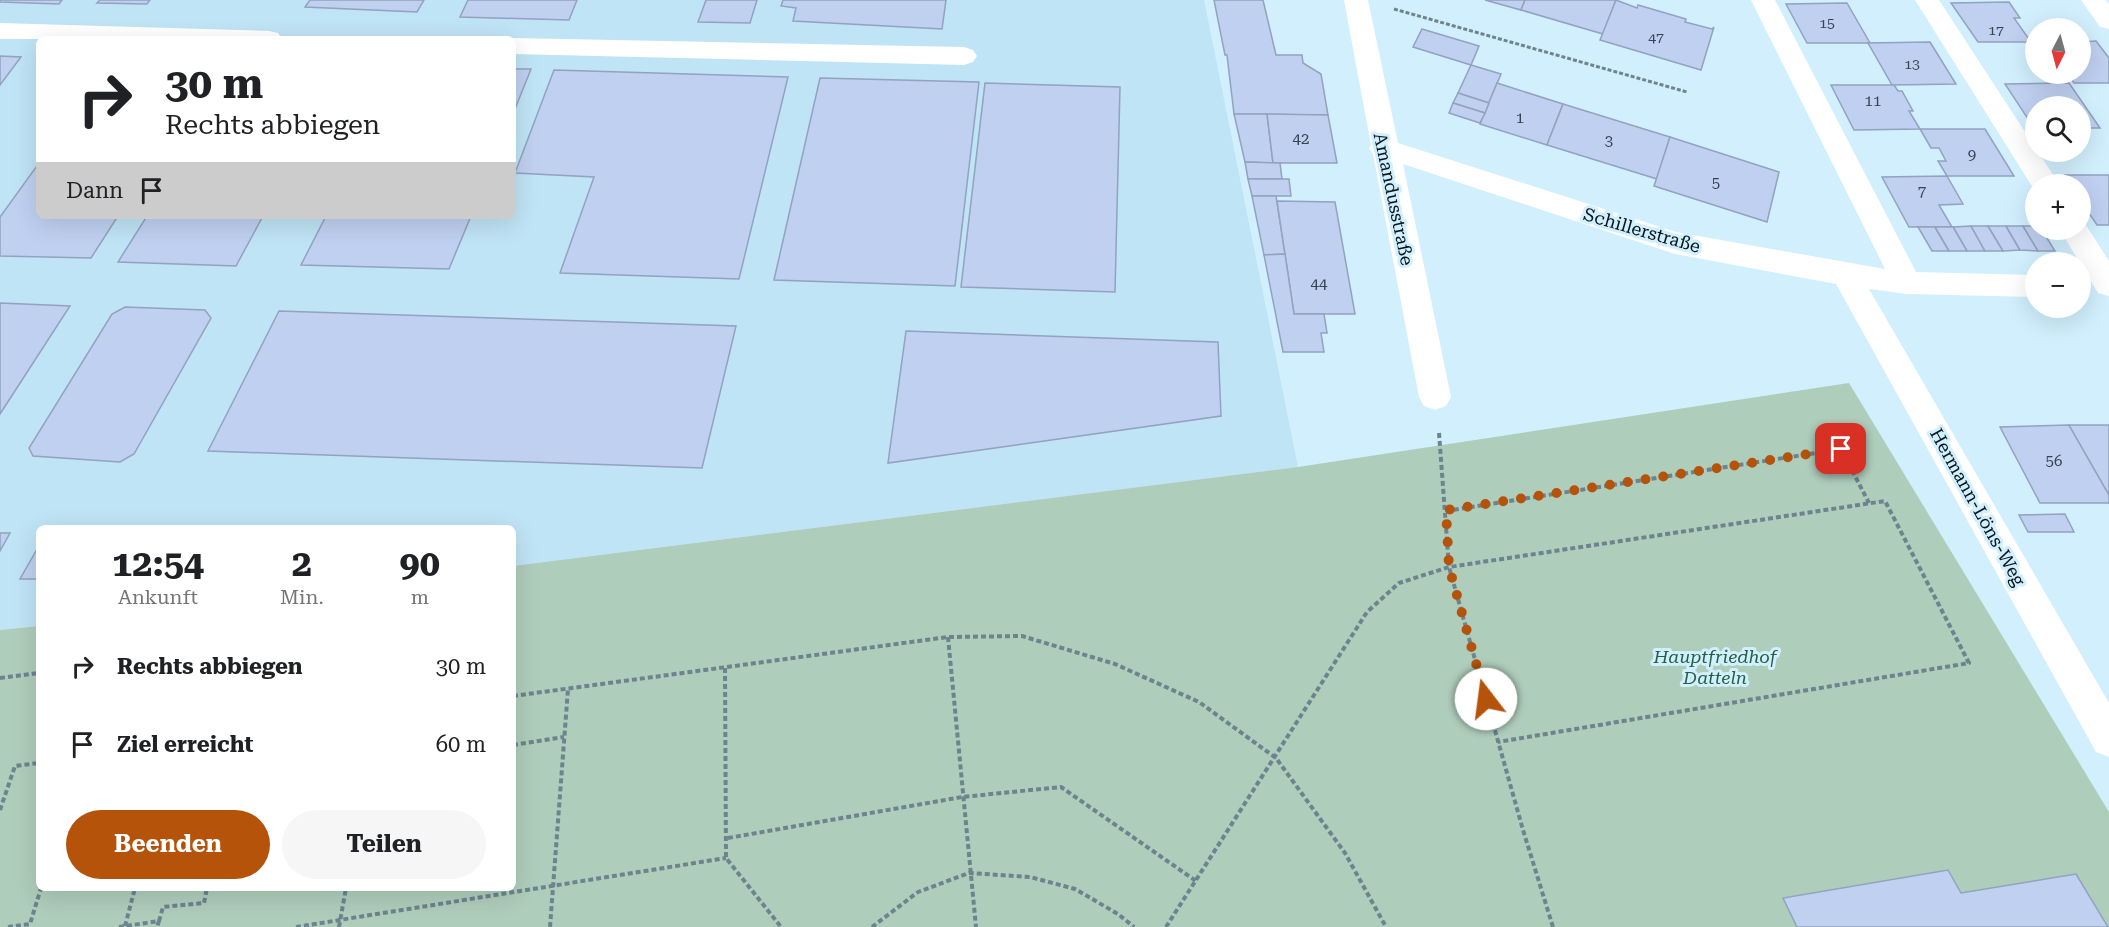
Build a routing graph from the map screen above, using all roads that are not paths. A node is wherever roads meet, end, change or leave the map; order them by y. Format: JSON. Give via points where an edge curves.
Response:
{"nodes":[{"id":1,"x":1356,"y":0,"type":"edge"},
{"id":2,"x":1763,"y":0,"type":"edge"},
{"id":3,"x":1927,"y":0,"type":"edge"},
{"id":4,"x":2093,"y":0,"type":"edge"},
{"id":5,"x":2109,"y":21,"type":"edge"},
{"id":6,"x":0,"y":31,"type":"edge"},
{"id":7,"x":168,"y":36,"type":"edge"},
{"id":8,"x":516,"y":46,"type":"edge"},
{"id":9,"x":964,"y":56,"type":"dead end"},
{"id":10,"x":1383,"y":148,"type":"junction"},
{"id":11,"x":2039,"y":174,"type":"edge"},
{"id":12,"x":2080,"y":240,"type":"edge"},
{"id":13,"x":1846,"y":275,"type":"junction"},
{"id":14,"x":1907,"y":282,"type":"junction"},
{"id":15,"x":2025,"y":286,"type":"edge"},
{"id":16,"x":2109,"y":286,"type":"edge"},
{"id":17,"x":2091,"y":287,"type":"edge"},
{"id":18,"x":1435,"y":397,"type":"road end"},
{"id":19,"x":2109,"y":739,"type":"edge"}],
"edges":[{"from":1,"to":10,"type":"street","name":"Amandusstraße"},
{"from":2,"to":14,"type":"street"},
{"from":3,"to":11,"type":"street"},
{"from":4,"to":5,"type":"street"},
{"from":6,"to":7,"type":"street"},
{"from":8,"to":9,"type":"street"},
{"from":10,"to":13,"type":"street","name":"Schillerstraße","via":[[1675,243]]},
{"from":10,"to":18,"type":"street","name":"Amandusstraße"},
{"from":12,"to":16,"type":"street"},
{"from":13,"to":14,"type":"street","name":"Schillerstraße"},
{"from":13,"to":19,"type":"street","name":"Hermann-Löns-Weg"},
{"from":14,"to":15,"type":"street","name":"Schillerstraße"},
{"from":16,"to":17,"type":"street"}]}
